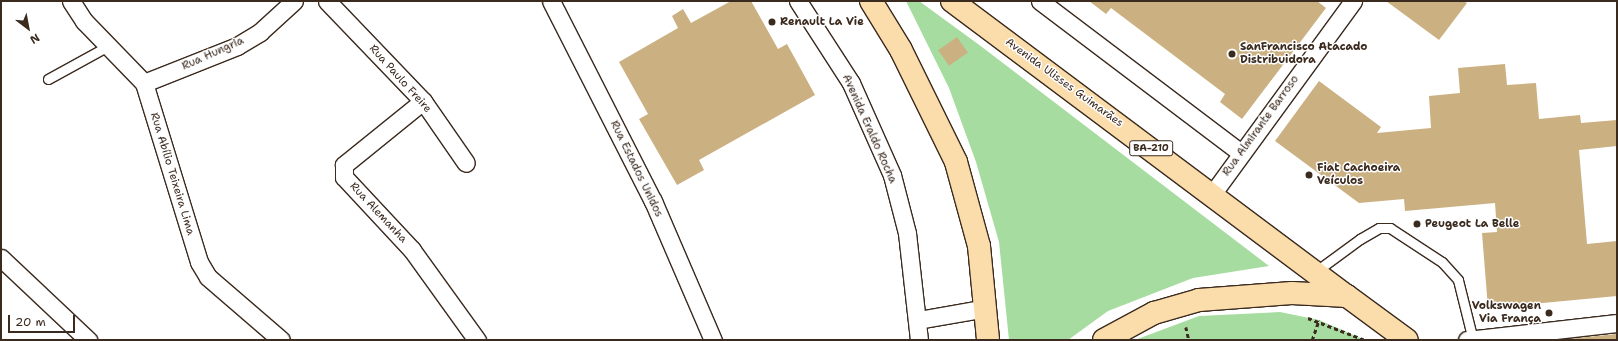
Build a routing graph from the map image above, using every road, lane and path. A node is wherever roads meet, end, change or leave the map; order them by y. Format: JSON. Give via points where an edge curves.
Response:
{"nodes":[{"id":1,"x":71,"y":1,"type":"edge"},
{"id":2,"x":294,"y":1,"type":"edge"},
{"id":3,"x":327,"y":1,"type":"edge"},
{"id":4,"x":551,"y":1,"type":"edge"},
{"id":5,"x":798,"y":1,"type":"edge"},
{"id":6,"x":871,"y":1,"type":"edge"},
{"id":7,"x":952,"y":1,"type":"edge"},
{"id":8,"x":1040,"y":1,"type":"edge"},
{"id":9,"x":1350,"y":2,"type":"edge"},
{"id":10,"x":108,"y":46,"type":"junction"},
{"id":11,"x":48,"y":79,"type":"dead end"},
{"id":12,"x":144,"y":83,"type":"junction"},
{"id":13,"x":423,"y":101,"type":"junction"},
{"id":14,"x":1242,"y":153,"type":"junction"},
{"id":15,"x":466,"y":163,"type":"dead end"},
{"id":16,"x":1212,"y":193,"type":"junction"},
{"id":17,"x":1,"y":258,"type":"edge"},
{"id":18,"x":1314,"y":273,"type":"junction"},
{"id":19,"x":1347,"y":296,"type":"junction"},
{"id":20,"x":986,"y":308,"type":"junction"},
{"id":21,"x":1299,"y":316,"type":"dead end"},
{"id":22,"x":918,"y":320,"type":"junction"},
{"id":23,"x":1319,"y":320,"type":"junction"},
{"id":24,"x":1617,"y":322,"type":"edge"},
{"id":25,"x":88,"y":340,"type":"edge"},
{"id":26,"x":281,"y":340,"type":"edge"},
{"id":27,"x":477,"y":340,"type":"edge"},
{"id":28,"x":713,"y":340,"type":"edge"},
{"id":29,"x":919,"y":340,"type":"edge"},
{"id":30,"x":988,"y":340,"type":"edge"},
{"id":31,"x":1104,"y":340,"type":"edge"},
{"id":32,"x":1312,"y":340,"type":"edge"},
{"id":33,"x":1365,"y":340,"type":"edge"},
{"id":34,"x":1408,"y":340,"type":"edge"},
{"id":35,"x":1467,"y":340,"type":"edge"},
{"id":36,"x":1473,"y":340,"type":"edge"}],
"edges":[{"from":1,"to":10,"type":"street","name":"Rua Abílio Teixeira Lima"},
{"from":2,"to":12,"type":"street","name":"Rua Hungria","via":[[260,32],[237,46]]},
{"from":3,"to":13,"type":"street","name":"Rua Paulo Freire"},
{"from":4,"to":28,"type":"street","name":"Rua Estados Unidos","via":[[653,201]]},
{"from":5,"to":22,"type":"street","name":"Avenida Eraldo Rocha","via":[[851,83],[892,175],[907,233]]},
{"from":6,"to":20,"type":"main road","via":[[901,50],[956,162],[979,246]]},
{"from":7,"to":16,"type":"main road","name":"Avenida Ulisses Guimarães","number":"BA-210"},
{"from":8,"to":14,"type":"street"},
{"from":9,"to":14,"type":"street","name":"Rua Almirante Barroso"},
{"from":10,"to":11,"type":"lane"},
{"from":10,"to":12,"type":"street","name":"Rua Abílio Teixeira Lima"},
{"from":12,"to":26,"type":"street","name":"Rua Abílio Teixeira Lima","via":[[199,262],[208,277]]},
{"from":13,"to":15,"type":"street","name":"Rua Paulo Freire"},
{"from":13,"to":27,"type":"street","name":"Rua Alemanha","via":[[344,165],[344,177],[412,250]]},
{"from":14,"to":16,"type":"street","name":"Rua Almirante Barroso"},
{"from":16,"to":18,"type":"main road","name":"Avenida Ulisses Guimarães","number":"BA-210"},
{"from":17,"to":25,"type":"street"},
{"from":18,"to":19,"type":"main road","name":"Avenida Ulisses Guimarães","number":"BA-210"},
{"from":18,"to":36,"type":"lane","via":[[1360,239],[1379,228],[1390,228],[1442,262],[1458,280]]},
{"from":19,"to":31,"type":"main road","via":[[1246,294],[1199,300],[1154,313]]},
{"from":19,"to":34,"type":"main road","number":"BA-210"},
{"from":20,"to":22,"type":"street"},
{"from":20,"to":30,"type":"main road"},
{"from":21,"to":23,"type":"path"},
{"from":22,"to":29,"type":"street","name":"Avenida Eraldo Rocha"},
{"from":23,"to":32,"type":"path"},
{"from":23,"to":33,"type":"path"},
{"from":24,"to":36,"type":"street"},
{"from":35,"to":36,"type":"street"}]}
